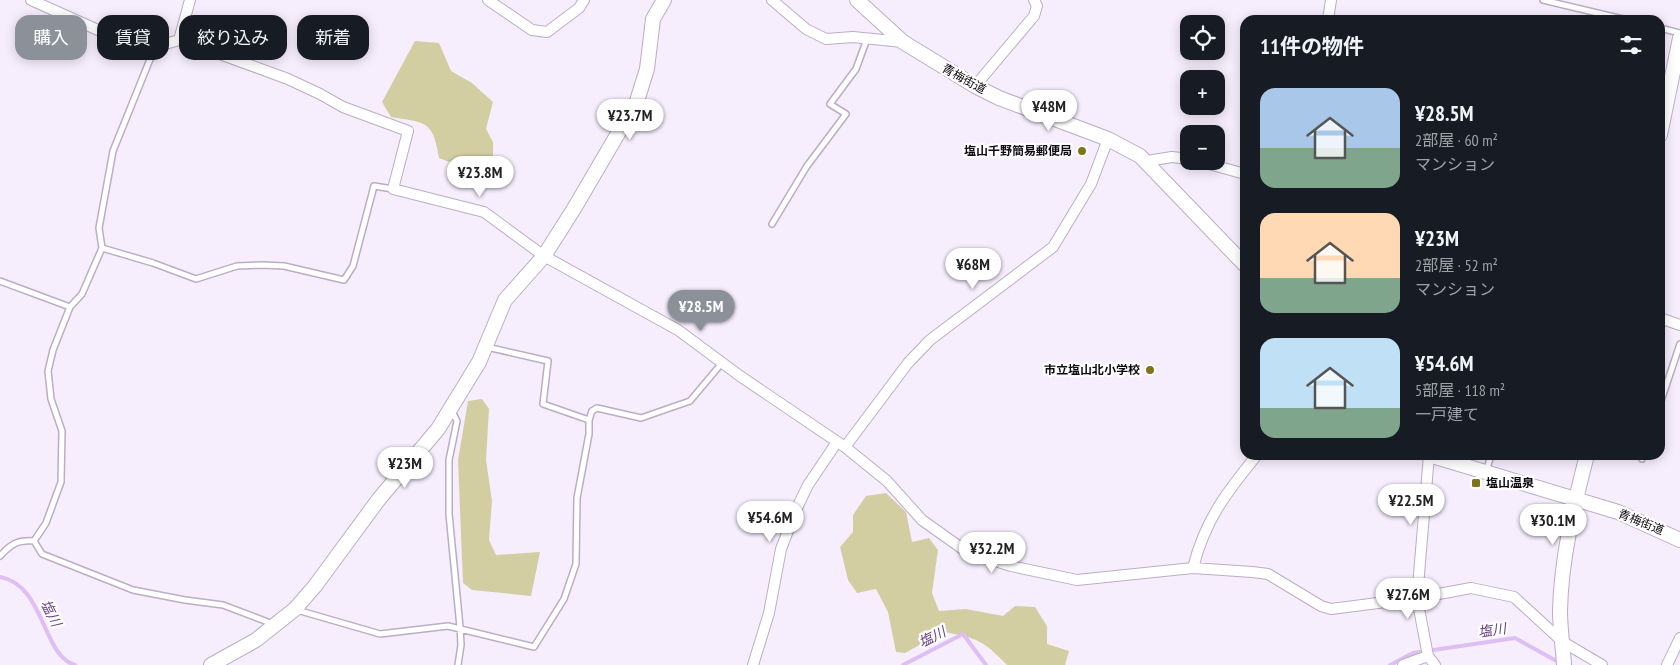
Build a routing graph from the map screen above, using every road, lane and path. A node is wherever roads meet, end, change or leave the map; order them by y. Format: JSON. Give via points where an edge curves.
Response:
{"nodes":[{"id":1,"x":31,"y":0,"type":"edge"},
{"id":2,"x":190,"y":0,"type":"edge"},
{"id":3,"x":488,"y":0,"type":"edge"},
{"id":4,"x":584,"y":0,"type":"edge"},
{"id":5,"x":664,"y":0,"type":"edge"},
{"id":6,"x":772,"y":0,"type":"edge"},
{"id":7,"x":857,"y":0,"type":"edge"},
{"id":8,"x":1034,"y":0,"type":"edge"},
{"id":9,"x":1331,"y":0,"type":"edge"},
{"id":10,"x":1543,"y":0,"type":"edge"},
{"id":11,"x":186,"y":15,"type":"edge"},
{"id":12,"x":1329,"y":15,"type":"edge"},
{"id":13,"x":1606,"y":15,"type":"edge"},
{"id":14,"x":1665,"y":29,"type":"edge"},
{"id":15,"x":97,"y":30,"type":"edge"},
{"id":16,"x":1680,"y":33,"type":"edge"},
{"id":17,"x":1680,"y":38,"type":"edge"},
{"id":18,"x":867,"y":39,"type":"junction"},
{"id":19,"x":179,"y":40,"type":"edge"},
{"id":20,"x":904,"y":42,"type":"junction"},
{"id":21,"x":169,"y":43,"type":"edge"},
{"id":22,"x":150,"y":60,"type":"edge"},
{"id":23,"x":235,"y":60,"type":"edge"},
{"id":24,"x":975,"y":86,"type":"junction"},
{"id":25,"x":1665,"y":111,"type":"edge"},
{"id":26,"x":1108,"y":139,"type":"junction"},
{"id":27,"x":1180,"y":158,"type":"edge"},
{"id":28,"x":1147,"y":162,"type":"junction"},
{"id":29,"x":1225,"y":168,"type":"edge"},
{"id":30,"x":1240,"y":173,"type":"edge"},
{"id":31,"x":393,"y":189,"type":"junction"},
{"id":32,"x":772,"y":224,"type":"dead end"},
{"id":33,"x":102,"y":248,"type":"junction"},
{"id":34,"x":544,"y":256,"type":"junction"},
{"id":35,"x":1240,"y":260,"type":"edge"},
{"id":36,"x":0,"y":281,"type":"edge"},
{"id":37,"x":70,"y":307,"type":"junction"},
{"id":38,"x":1665,"y":320,"type":"edge"},
{"id":39,"x":1680,"y":325,"type":"edge"},
{"id":40,"x":1680,"y":344,"type":"edge"},
{"id":41,"x":486,"y":347,"type":"junction"},
{"id":42,"x":722,"y":363,"type":"junction"},
{"id":43,"x":1665,"y":389,"type":"edge"},
{"id":44,"x":451,"y":408,"type":"junction"},
{"id":45,"x":589,"y":420,"type":"junction"},
{"id":46,"x":841,"y":445,"type":"junction"},
{"id":47,"x":1253,"y":460,"type":"edge"},
{"id":48,"x":1429,"y":460,"type":"edge"},
{"id":49,"x":1445,"y":460,"type":"edge"},
{"id":50,"x":1490,"y":460,"type":"edge"},
{"id":51,"x":1586,"y":460,"type":"edge"},
{"id":52,"x":1486,"y":473,"type":"junction"},
{"id":53,"x":1576,"y":500,"type":"junction"},
{"id":54,"x":1680,"y":540,"type":"edge"},
{"id":55,"x":34,"y":541,"type":"junction"},
{"id":56,"x":0,"y":556,"type":"edge"},
{"id":57,"x":1193,"y":568,"type":"junction"},
{"id":58,"x":1417,"y":598,"type":"junction"},
{"id":59,"x":295,"y":609,"type":"junction"},
{"id":60,"x":276,"y":625,"type":"junction"},
{"id":61,"x":460,"y":627,"type":"junction"},
{"id":62,"x":1680,"y":638,"type":"edge"},
{"id":63,"x":1563,"y":642,"type":"junction"},
{"id":64,"x":1428,"y":655,"type":"junction"},
{"id":65,"x":211,"y":665,"type":"edge"},
{"id":66,"x":458,"y":665,"type":"edge"},
{"id":67,"x":753,"y":665,"type":"edge"},
{"id":68,"x":1403,"y":665,"type":"edge"},
{"id":69,"x":1435,"y":665,"type":"edge"},
{"id":70,"x":1564,"y":665,"type":"edge"},
{"id":71,"x":1602,"y":665,"type":"edge"},
{"id":72,"x":1667,"y":665,"type":"edge"}],
"edges":[{"from":1,"to":15,"type":"street"},
{"from":2,"to":11,"type":"street"},
{"from":3,"to":4,"type":"street","via":[[532,30],[547,32],[579,8]]},
{"from":5,"to":34,"type":"street","via":[[653,19],[648,69],[637,101]]},
{"from":6,"to":18,"type":"street","via":[[806,29],[826,39]]},
{"from":7,"to":20,"type":"street","name":"青梅街道"},
{"from":8,"to":24,"type":"street","via":[[1034,16]]},
{"from":9,"to":12,"type":"street"},
{"from":10,"to":13,"type":"lane"},
{"from":14,"to":16,"type":"lane"},
{"from":17,"to":25,"type":"street"},
{"from":18,"to":20,"type":"street"},
{"from":18,"to":32,"type":"lane","via":[[856,69],[830,104],[846,114],[807,166]]},
{"from":19,"to":21,"type":"street"},
{"from":20,"to":24,"type":"street","name":"青梅街道"},
{"from":22,"to":33,"type":"lane","via":[[113,151],[99,228]]},
{"from":23,"to":31,"type":"street","via":[[288,79],[343,107],[408,131]]},
{"from":24,"to":26,"type":"street","name":"青梅街道"},
{"from":26,"to":28,"type":"street","name":"青梅街道"},
{"from":26,"to":46,"type":"street","via":[[1091,184],[1053,247],[930,340]]},
{"from":27,"to":28,"type":"street"},
{"from":28,"to":35,"type":"street","name":"青梅街道"},
{"from":29,"to":30,"type":"street"},
{"from":31,"to":33,"type":"lane","via":[[374,186],[353,266],[344,280],[284,266],[263,265],[237,266],[196,279]]},
{"from":31,"to":34,"type":"street","via":[[484,212]]},
{"from":33,"to":37,"type":"lane","via":[[82,294]]},
{"from":34,"to":41,"type":"street","via":[[505,300]]},
{"from":34,"to":42,"type":"street","via":[[678,330]]},
{"from":36,"to":37,"type":"lane"},
{"from":37,"to":55,"type":"lane","via":[[48,371],[62,431],[61,482],[46,522]]},
{"from":38,"to":39,"type":"street"},
{"from":40,"to":43,"type":"lane"},
{"from":41,"to":44,"type":"street"},
{"from":41,"to":45,"type":"lane","via":[[548,361],[543,404]]},
{"from":42,"to":45,"type":"lane","via":[[690,401],[641,418],[597,408]]},
{"from":42,"to":46,"type":"street"},
{"from":44,"to":59,"type":"street","via":[[438,429],[384,492]]},
{"from":44,"to":61,"type":"lane","via":[[457,420],[449,460],[449,514]]},
{"from":45,"to":61,"type":"lane","via":[[577,498],[576,564],[564,599],[534,647]]},
{"from":46,"to":57,"type":"street","via":[[887,481],[922,520],[966,552],[1076,580]]},
{"from":46,"to":67,"type":"street","via":[[808,485],[796,510],[781,549],[769,613]]},
{"from":47,"to":57,"type":"street","via":[[1225,495],[1205,529]]},
{"from":48,"to":58,"type":"street"},
{"from":49,"to":52,"type":"street","name":"青梅街道"},
{"from":50,"to":52,"type":"lane"},
{"from":51,"to":53,"type":"street"},
{"from":52,"to":53,"type":"street","name":"青梅街道"},
{"from":53,"to":54,"type":"street","name":"青梅街道","via":[[1618,512]]},
{"from":53,"to":63,"type":"street","via":[[1562,576],[1560,612]]},
{"from":55,"to":56,"type":"lane","via":[[11,544]]},
{"from":55,"to":60,"type":"lane","via":[[42,554],[133,590],[223,604]]},
{"from":57,"to":58,"type":"street","via":[[1268,574],[1331,609]]},
{"from":58,"to":63,"type":"street","via":[[1471,588],[1514,597]]},
{"from":58,"to":64,"type":"street"},
{"from":59,"to":60,"type":"street"},
{"from":59,"to":61,"type":"lane","via":[[380,634]]},
{"from":60,"to":65,"type":"street"},
{"from":61,"to":66,"type":"lane"},
{"from":62,"to":72,"type":"street"},
{"from":63,"to":70,"type":"street"},
{"from":63,"to":71,"type":"street"},
{"from":64,"to":68,"type":"street"},
{"from":64,"to":69,"type":"street"}]}
